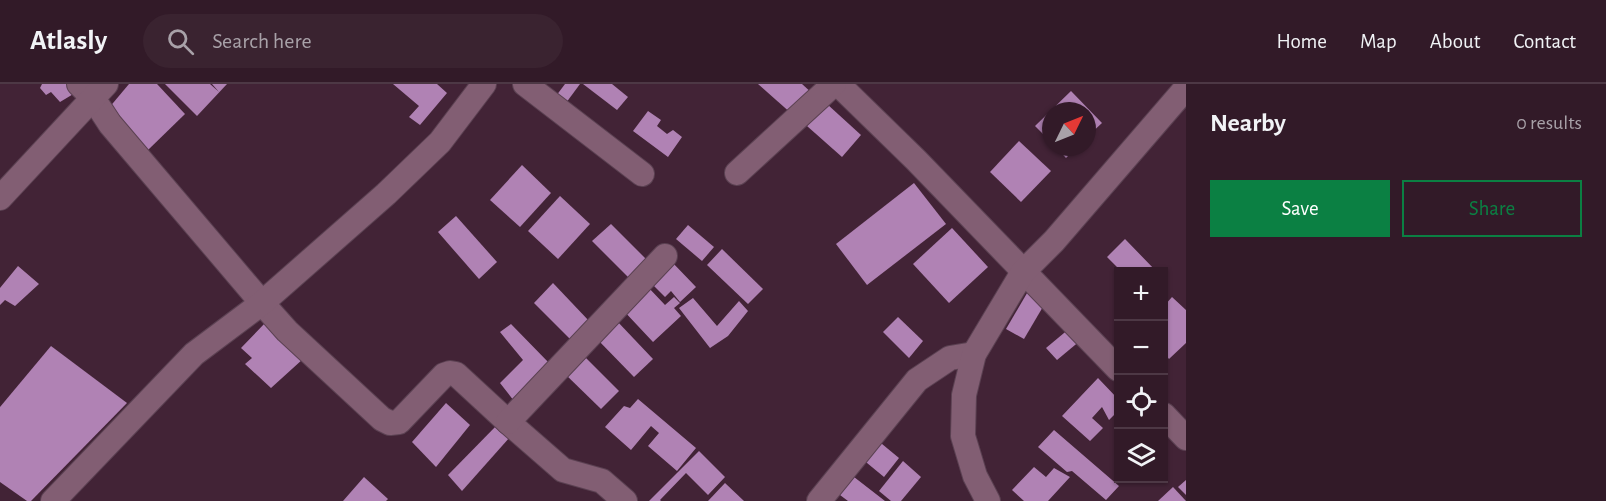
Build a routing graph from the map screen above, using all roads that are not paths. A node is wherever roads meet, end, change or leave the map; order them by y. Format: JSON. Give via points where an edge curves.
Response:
{"nodes":[{"id":1,"x":484,"y":84,"type":"edge"},
{"id":2,"x":525,"y":84,"type":"edge"},
{"id":3,"x":836,"y":84,"type":"edge"},
{"id":4,"x":1186,"y":88,"type":"edge"},
{"id":5,"x":93,"y":89,"type":"edge"},
{"id":6,"x":737,"y":173,"type":"dead end"},
{"id":7,"x":642,"y":174,"type":"dead end"},
{"id":8,"x":0,"y":198,"type":"edge"},
{"id":9,"x":665,"y":256,"type":"dead end"},
{"id":10,"x":1023,"y":272,"type":"junction"},
{"id":11,"x":262,"y":303,"type":"junction"},
{"id":12,"x":974,"y":354,"type":"junction"},
{"id":13,"x":1114,"y":364,"type":"edge"},
{"id":14,"x":1168,"y":419,"type":"edge"},
{"id":15,"x":508,"y":422,"type":"junction"},
{"id":16,"x":1186,"y":438,"type":"edge"},
{"id":17,"x":52,"y":501,"type":"edge"},
{"id":18,"x":625,"y":501,"type":"edge"},
{"id":19,"x":819,"y":501,"type":"edge"},
{"id":20,"x":988,"y":501,"type":"edge"}],
"edges":[{"from":1,"to":11,"type":"street","via":[[440,142]]},
{"from":2,"to":7,"type":"street"},
{"from":3,"to":6,"type":"street"},
{"from":3,"to":10,"type":"street","via":[[916,160]]},
{"from":4,"to":10,"type":"street"},
{"from":5,"to":8,"type":"street"},
{"from":5,"to":11,"type":"street","via":[[110,124]]},
{"from":9,"to":15,"type":"street"},
{"from":10,"to":12,"type":"street"},
{"from":10,"to":13,"type":"street"},
{"from":11,"to":15,"type":"street","via":[[304,347],[390,423],[399,422],[450,373],[456,374]]},
{"from":11,"to":17,"type":"street","via":[[194,354]]},
{"from":12,"to":19,"type":"street","via":[[950,358],[917,380]]},
{"from":12,"to":20,"type":"street","via":[[964,395],[963,436],[975,476]]},
{"from":14,"to":16,"type":"street"},
{"from":15,"to":18,"type":"street","via":[[563,470],[602,481]]}]}
